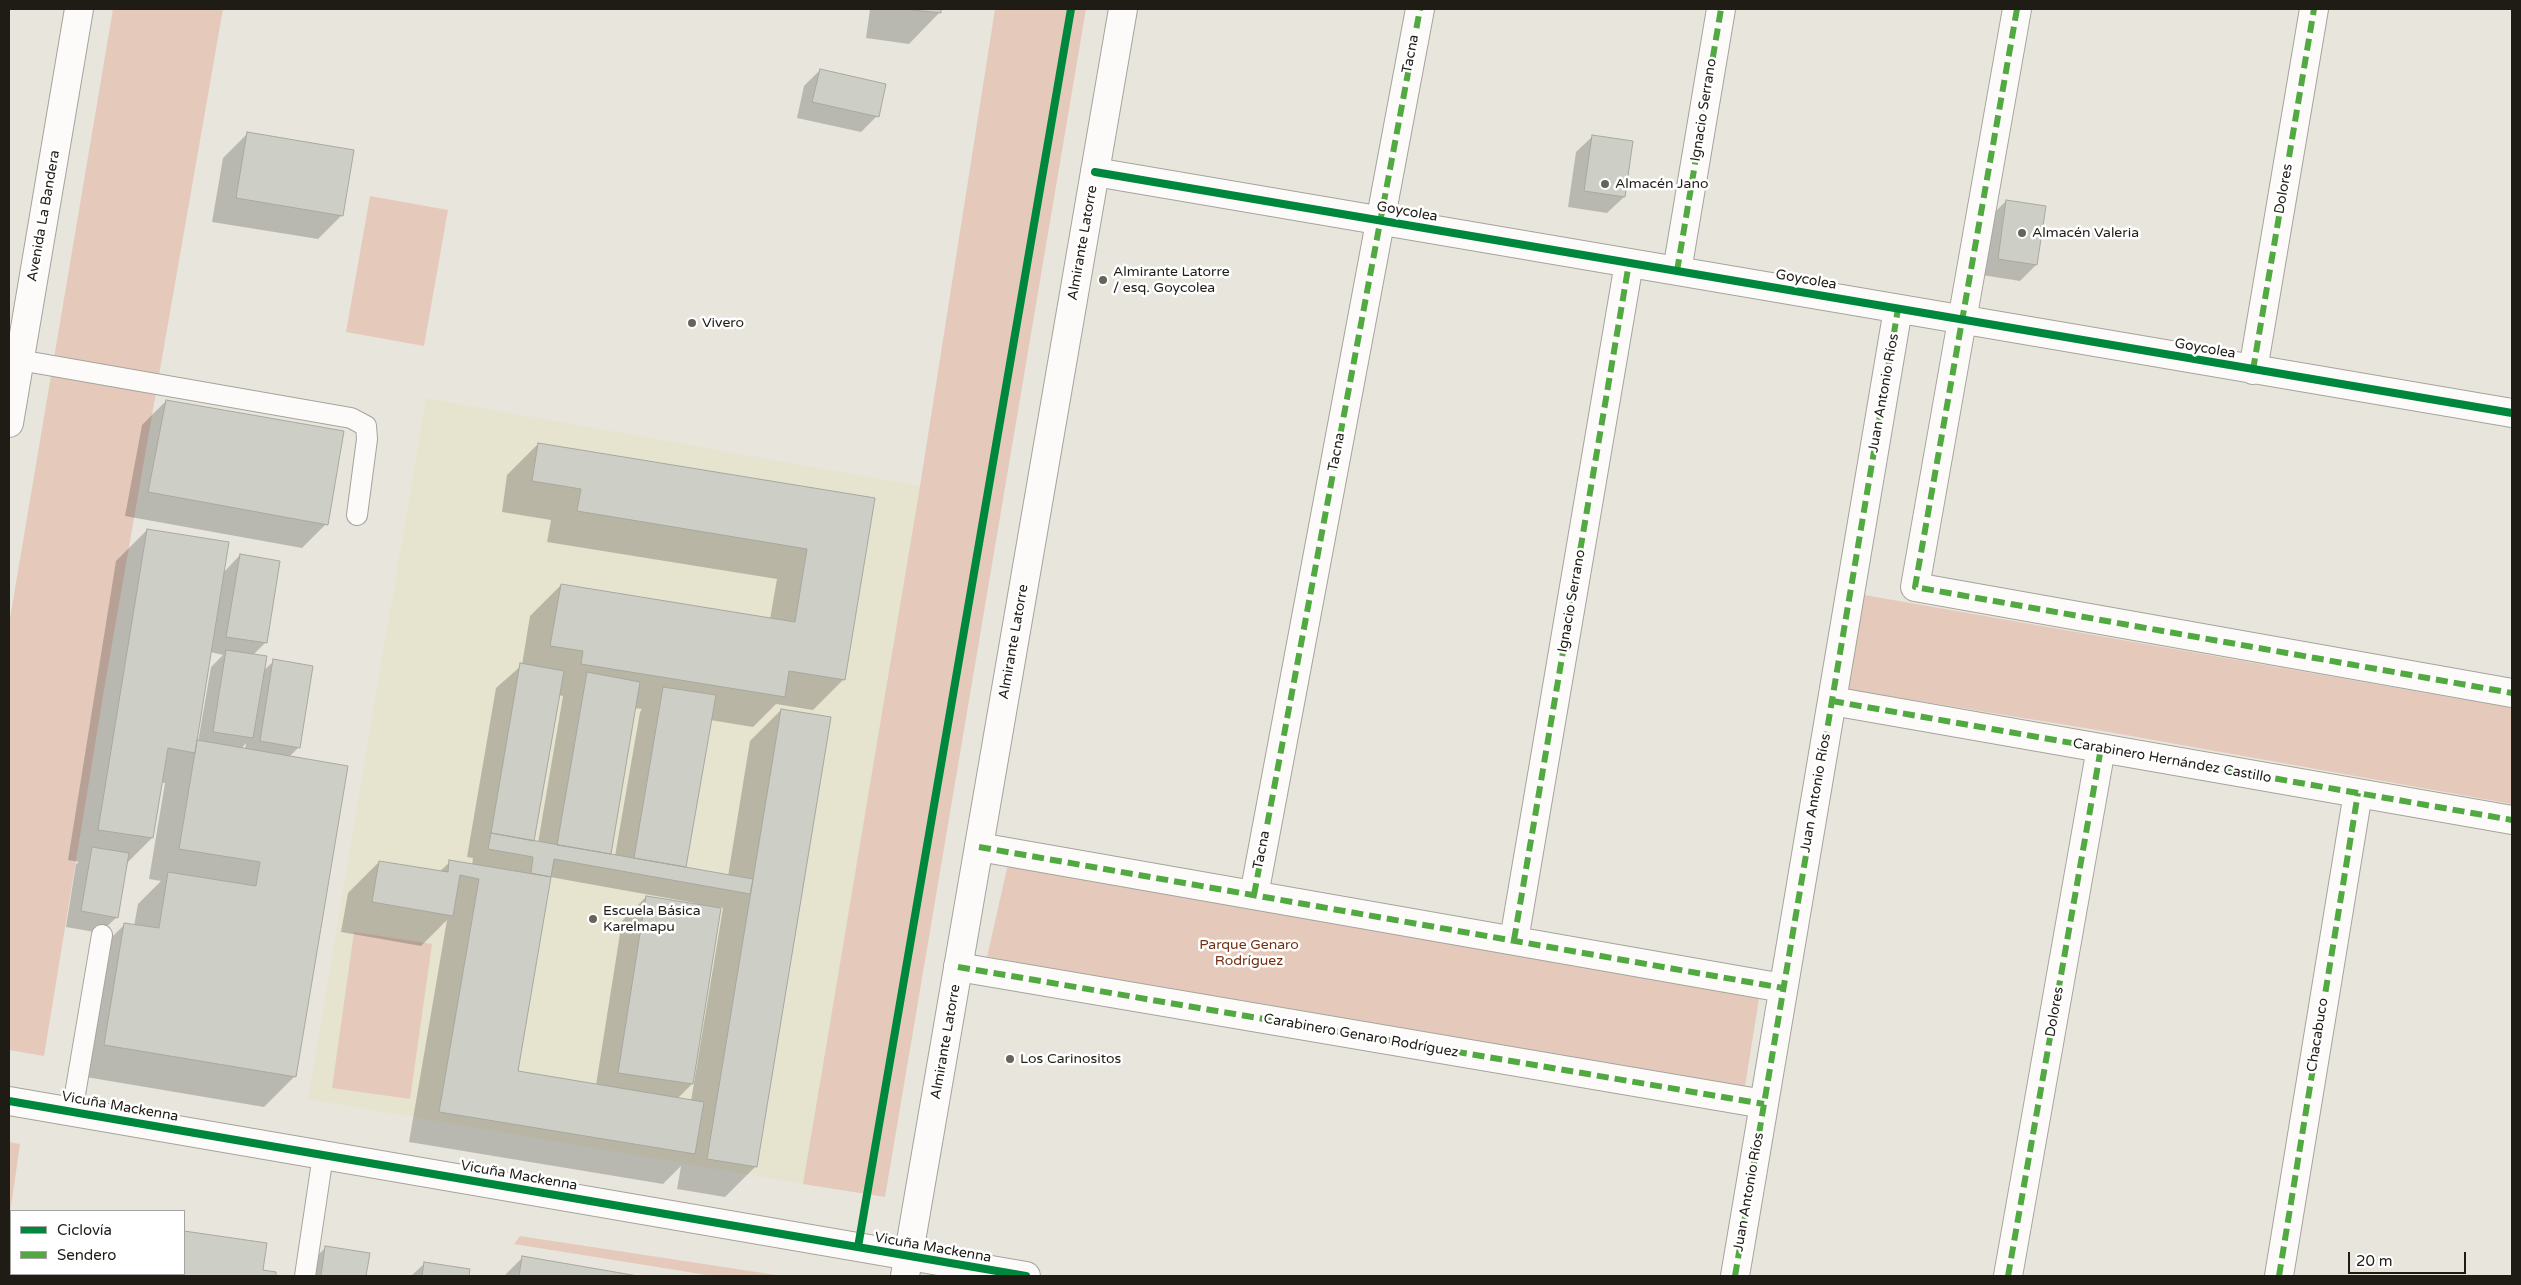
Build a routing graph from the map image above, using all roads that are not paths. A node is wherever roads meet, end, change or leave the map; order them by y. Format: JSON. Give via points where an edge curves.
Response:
{"nodes":[{"id":1,"x":79,"y":9,"type":"edge"},
{"id":2,"x":1123,"y":9,"type":"edge"},
{"id":3,"x":1420,"y":9,"type":"edge"},
{"id":4,"x":1721,"y":9,"type":"edge"},
{"id":5,"x":2017,"y":9,"type":"edge"},
{"id":6,"x":2314,"y":9,"type":"edge"},
{"id":7,"x":1095,"y":172,"type":"junction"},
{"id":8,"x":1380,"y":220,"type":"junction"},
{"id":9,"x":1629,"y":263,"type":"junction"},
{"id":10,"x":1677,"y":271,"type":"junction"},
{"id":11,"x":1898,"y":309,"type":"junction"},
{"id":12,"x":1962,"y":320,"type":"junction"},
{"id":13,"x":19,"y":360,"type":"junction"},
{"id":14,"x":2254,"y":370,"type":"junction"},
{"id":15,"x":2512,"y":414,"type":"edge"},
{"id":16,"x":9,"y":423,"type":"edge"},
{"id":17,"x":357,"y":515,"type":"dead end"},
{"id":18,"x":2512,"y":693,"type":"edge"},
{"id":19,"x":1832,"y":701,"type":"junction"},
{"id":20,"x":2101,"y":748,"type":"junction"},
{"id":21,"x":2358,"y":793,"type":"junction"},
{"id":22,"x":2512,"y":820,"type":"edge"},
{"id":23,"x":979,"y":847,"type":"junction"},
{"id":24,"x":1254,"y":895,"type":"junction"},
{"id":25,"x":102,"y":935,"type":"dead end"},
{"id":26,"x":1514,"y":940,"type":"junction"},
{"id":27,"x":958,"y":967,"type":"junction"},
{"id":28,"x":1783,"y":988,"type":"junction"},
{"id":29,"x":9,"y":1101,"type":"edge"},
{"id":30,"x":1764,"y":1104,"type":"junction"},
{"id":31,"x":72,"y":1112,"type":"junction"},
{"id":32,"x":323,"y":1155,"type":"junction"},
{"id":33,"x":907,"y":1266,"type":"edge"},
{"id":34,"x":305,"y":1276,"type":"edge"},
{"id":35,"x":1026,"y":1276,"type":"edge"},
{"id":36,"x":1735,"y":1276,"type":"edge"},
{"id":37,"x":2008,"y":1276,"type":"edge"},
{"id":38,"x":2279,"y":1276,"type":"edge"}],
"edges":[{"from":1,"to":13,"type":"street","name":"Avenida La Bandera"},
{"from":2,"to":7,"type":"street","name":"Almirante Latorre"},
{"from":3,"to":8,"type":"street","name":"Tacna"},
{"from":4,"to":10,"type":"street","name":"Ignacio Serrano"},
{"from":5,"to":12,"type":"street"},
{"from":6,"to":14,"type":"street","name":"Dolores"},
{"from":7,"to":8,"type":"street","name":"Goycolea"},
{"from":7,"to":23,"type":"street","name":"Almirante Latorre"},
{"from":8,"to":9,"type":"street","name":"Goycolea"},
{"from":8,"to":24,"type":"street","name":"Tacna"},
{"from":9,"to":10,"type":"street","name":"Goycolea"},
{"from":9,"to":26,"type":"street","name":"Ignacio Serrano"},
{"from":10,"to":11,"type":"street","name":"Goycolea"},
{"from":11,"to":12,"type":"street","name":"Goycolea"},
{"from":11,"to":19,"type":"street","name":"Juan Antonio Ríos"},
{"from":12,"to":14,"type":"street","name":"Goycolea"},
{"from":12,"to":18,"type":"street","via":[[1915,586]]},
{"from":13,"to":16,"type":"street","name":"Avenida La Bandera"},
{"from":13,"to":17,"type":"lane","via":[[351,418],[366,426],[367,439]]},
{"from":14,"to":15,"type":"street","name":"Goycolea"},
{"from":19,"to":20,"type":"street","name":"Carabinero Hernández Castillo"},
{"from":19,"to":28,"type":"street","name":"Juan Antonio Ríos"},
{"from":20,"to":21,"type":"street","name":"Carabinero Hernández Castillo"},
{"from":20,"to":37,"type":"street","name":"Dolores"},
{"from":21,"to":22,"type":"street","name":"Carabinero Hernández Castillo"},
{"from":21,"to":38,"type":"street","name":"Chacabuco"},
{"from":23,"to":24,"type":"street"},
{"from":23,"to":27,"type":"street","name":"Almirante Latorre"},
{"from":24,"to":26,"type":"street"},
{"from":25,"to":31,"type":"lane"},
{"from":26,"to":28,"type":"street"},
{"from":27,"to":30,"type":"street","name":"Carabinero Genaro Rodríguez"},
{"from":27,"to":33,"type":"street","name":"Almirante Latorre"},
{"from":28,"to":30,"type":"street","name":"Juan Antonio Ríos"},
{"from":29,"to":31,"type":"street","name":"Vicuña Mackenna"},
{"from":30,"to":36,"type":"street","name":"Juan Antonio Ríos"},
{"from":31,"to":32,"type":"street","name":"Vicuña Mackenna"},
{"from":32,"to":33,"type":"street","name":"Vicuña Mackenna"},
{"from":32,"to":34,"type":"lane"},
{"from":33,"to":35,"type":"street","name":"Vicuña Mackenna"}]}
